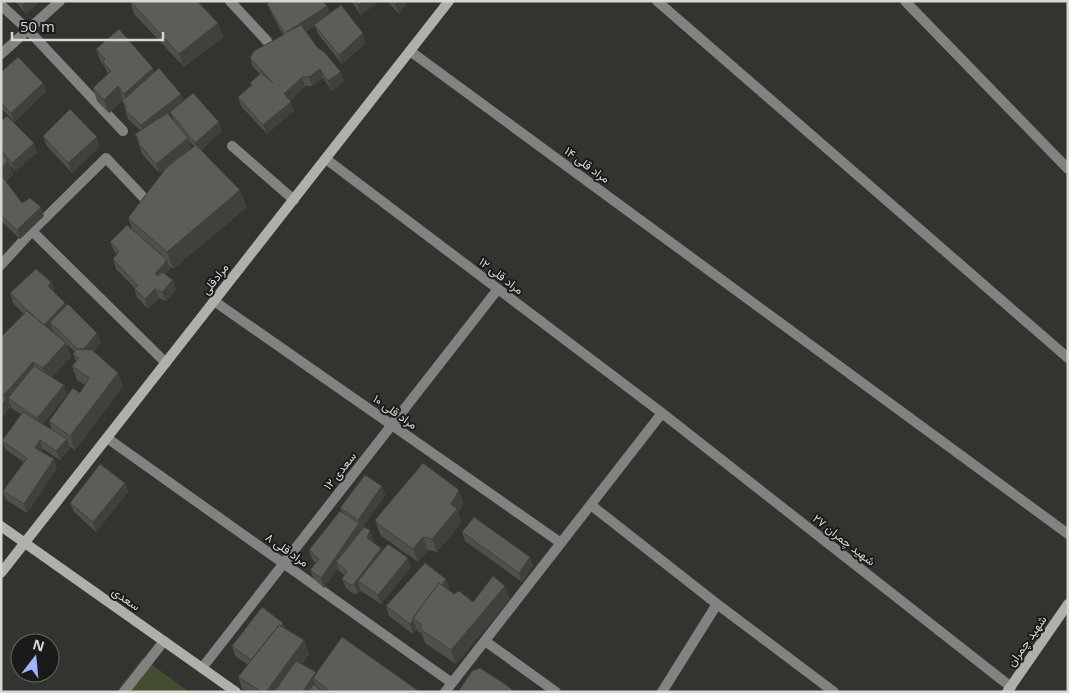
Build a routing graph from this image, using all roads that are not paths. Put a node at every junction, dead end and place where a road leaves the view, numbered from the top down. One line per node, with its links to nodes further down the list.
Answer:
1 (60, 1): 7 (street)
2 (230, 1): 8 (street)
3 (449, 1): 9 (street, مرادقلی)
4 (657, 1): 21 (street)
5 (905, 1): 14 (street)
6 (1, 5): 7 (street)
7 (28, 30): 10 (street); 11 (street)
8 (267, 41)
9 (410, 51): 13 (street, مرادقلی); 28 (street, مراد قلی ۱۴)
10 (1, 54)
11 (123, 131)
12 (232, 146): 16 (street)
13 (326, 158): 16 (street, مرادقلی); 19 (street, مراد قلی ۱۲)
14 (1068, 169)
15 (144, 198): 17 (street)
16 (294, 200): 20 (street, مرادقلی)
17 (32, 231): 18 (street); 22 (street)
18 (1, 265)
19 (498, 289): 23 (street, مراد قلی ۱۲); 24 (street, سعدی ۱۲)
20 (214, 301): 22 (street, مرادقلی); 24 (street, مراد قلی ۱۰)
21 (1068, 358)
22 (166, 363): 25 (street, مرادقلی)
23 (662, 413): 26 (street); 39 (street, شهید چمران ۲۷)
24 (392, 425): 30 (street, مراد قلی ۱۰); 31 (street, سعدی ۱۲)
25 (107, 438): 29 (street, مرادقلی); 31 (street, مراد قلی ۸)
26 (591, 505): 30 (street); 33 (street)
27 (1, 526): 29 (street, سعدی)
28 (1068, 534)
29 (25, 543): 32 (street, مرادقلی); 35 (street, سعدی)
30 (561, 543): 36 (street)
31 (283, 563): 37 (street, سعدی ۱۲); 38 (street, مراد قلی ۸)
32 (1, 573)
33 (717, 604): 44 (street); 45 (street)
34 (1068, 604): 39 (street, شهید چمران)
35 (164, 641): 37 (street, سعدی); 40 (street)
36 (485, 641): 38 (street); 43 (street)
37 (202, 668): 41 (street, سعدی)
38 (452, 683): 42 (street)
39 (1009, 689)
40 (124, 692)
41 (236, 692)
42 (445, 692)
43 (556, 692)
44 (662, 692)
45 (834, 692)

